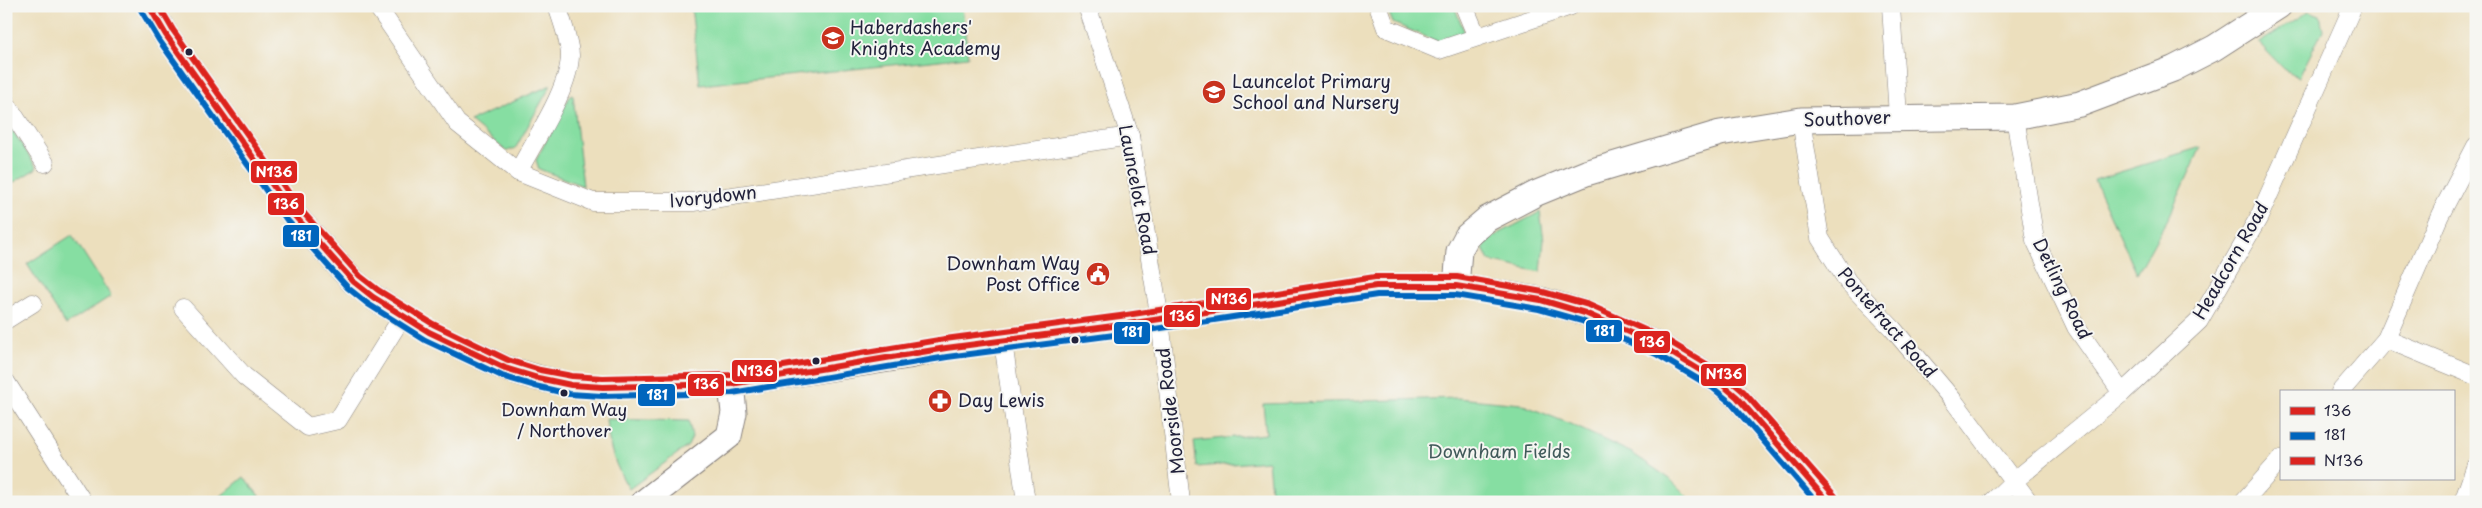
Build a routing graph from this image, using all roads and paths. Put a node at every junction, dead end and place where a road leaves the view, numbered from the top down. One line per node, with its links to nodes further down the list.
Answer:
1 (149, 6): 23 (street)
2 (377, 6): 19 (street, Ivorydown)
3 (557, 6): 19 (street)
4 (1087, 6): 16 (street, Launcelot Road)
5 (1378, 6): 11 (street)
6 (1464, 6): 11 (street)
7 (1571, 6): 11 (street)
8 (1891, 6): 14 (street)
9 (2279, 6): 13 (street, Southover)
10 (2345, 11): 32 (street, Headcorn Road)
11 (1477, 37)
12 (6, 103): 18 (street)
13 (2014, 116): 14 (street, Southover); 32 (street, Detling Road)
14 (1898, 117): 15 (street, Southover)
15 (1801, 120): 20 (street, Southover); 35 (street, Pontefract Road)
16 (1130, 136): 19 (street, Ivorydown); 25 (street, Launcelot Road)
17 (2476, 146): 26 (street)
18 (45, 163)
19 (518, 172)
20 (1456, 286): 25 (street); 40 (street)
21 (34, 303): 24 (street)
22 (183, 308): 23 (street)
23 (402, 316): 30 (street)
24 (6, 320)
25 (1160, 320): 27 (street); 39 (street, Moorside Road)
26 (2386, 339): 28 (street); 31 (street)
27 (1004, 342): 30 (street); 38 (street)
28 (2476, 376)
29 (6, 382): 36 (street)
30 (731, 384): 37 (street)
31 (2342, 390)
32 (2122, 393): 35 (street, Headcorn Road)
33 (2280, 460): 43 (street)
34 (2476, 464): 44 (street)
35 (2014, 481): 41 (street, Headcorn Road); 42 (street, Pontefract Road)
36 (82, 502)
37 (644, 502)
38 (1026, 502)
39 (1182, 502)
40 (1828, 502)
41 (1992, 502)
42 (2029, 502)
43 (2243, 502)
44 (2463, 502)

